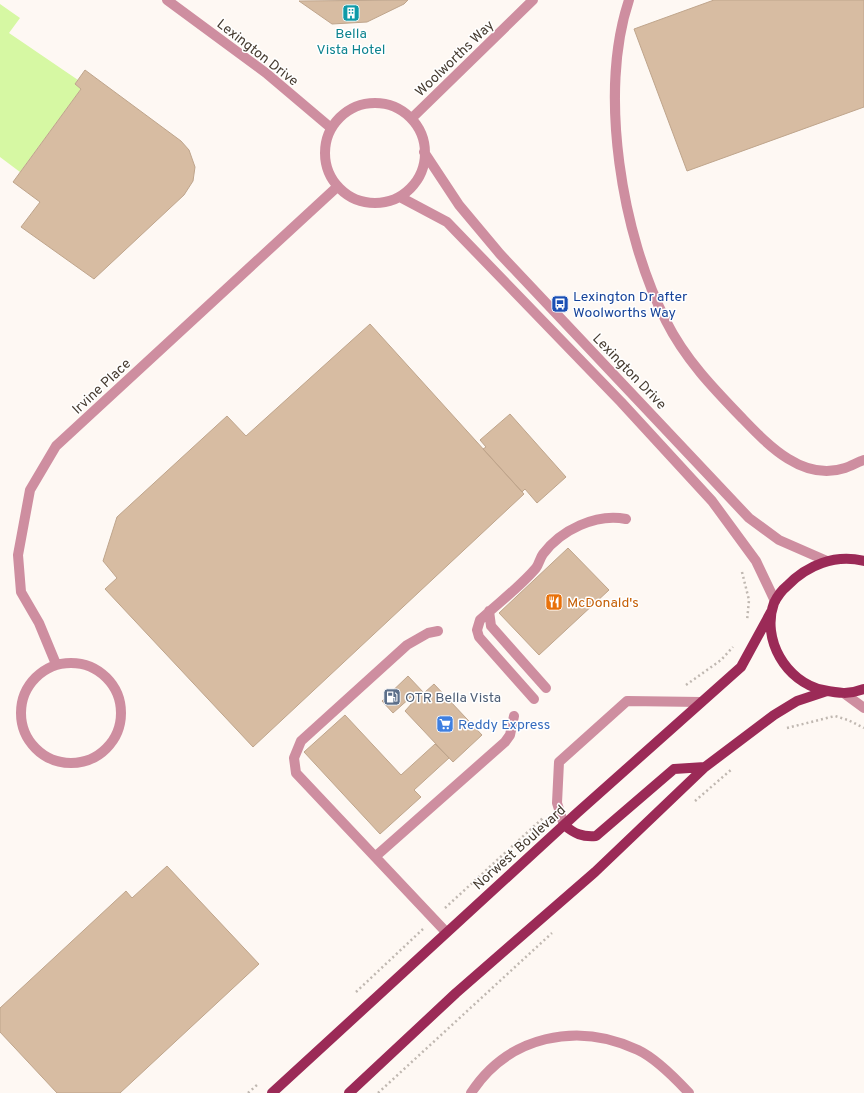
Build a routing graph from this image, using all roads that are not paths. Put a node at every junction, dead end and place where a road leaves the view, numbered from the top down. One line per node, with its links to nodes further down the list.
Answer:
1 (167, 0): 5 (street, Lexington Drive)
2 (533, 0): 4 (street, Woolworths Way)
3 (629, 0): 9 (street)
4 (412, 118): 5 (street); 6 (street)
5 (331, 128): 7 (street)
6 (424, 152): 8 (street); 13 (street, Lexington Drive)
7 (337, 187): 8 (street); 19 (street, Irvine Place)
8 (400, 197): 15 (street, Lexington Drive)
9 (864, 460)
10 (626, 519): 16 (street)
11 (864, 557): 12 (main road)
12 (854, 559): 13 (main road); 14 (main road)
13 (827, 561): 15 (main road)
14 (864, 561)
15 (775, 601): 17 (main road, Norwest Boulevard)
16 (489, 611): 20 (street); 24 (street)
17 (771, 612): 22 (main road); 25 (main road, Norwest Boulevard)
18 (438, 631): 30 (street)
19 (56, 664): 19 (street)
20 (546, 688)
21 (864, 688): 23 (main road)
22 (827, 691): 23 (main road); 28 (main road)
23 (845, 694): 26 (street)
24 (534, 699)
25 (701, 702): 29 (main road, Norwest Boulevard); 29 (street)
26 (864, 708)
27 (514, 716): 30 (street)
28 (705, 767): 29 (main road); 33 (main road)
29 (564, 825): 31 (main road, Norwest Boulevard)
30 (376, 856): 31 (street)
31 (446, 932): 32 (main road, Norwest Boulevard)
32 (272, 1093)
33 (350, 1093)
34 (470, 1093): 35 (street)
35 (689, 1093)

